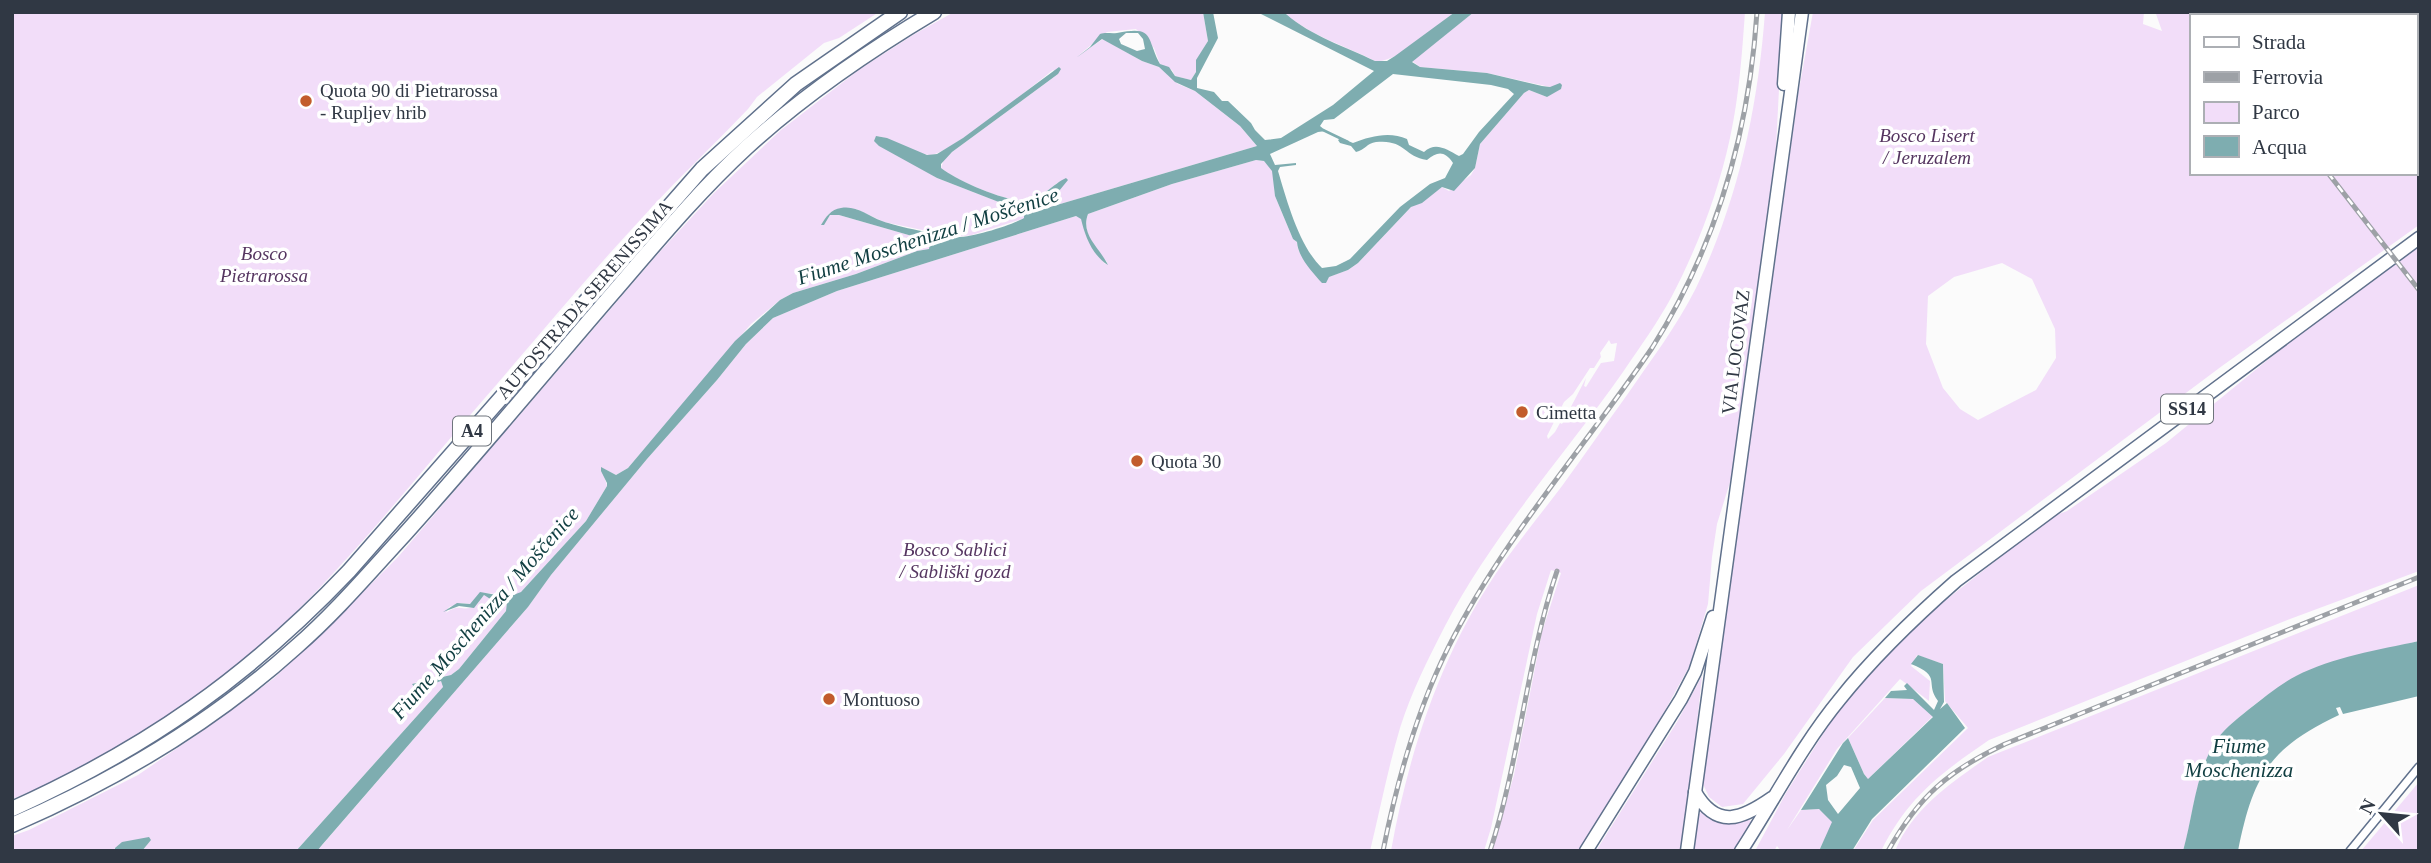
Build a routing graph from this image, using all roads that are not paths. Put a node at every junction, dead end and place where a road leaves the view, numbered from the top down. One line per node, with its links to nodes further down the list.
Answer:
1 (900, 12): 11 (highway, AUTOSTRADA SERENISSIMA / A4)
2 (934, 12): 12 (highway, AUTOSTRADA SERENISSIMA / A4)
3 (1789, 12): 5 (main road, VIA LOCOVAZ)
4 (1801, 12): 5 (main road, VIA LOCOVAZ)
5 (1782, 144): 7 (main road, VIA LOCOVAZ)
6 (2419, 238): 10 (main road, SS14)
7 (1725, 565): 9 (main road, VIA LOCOVAZ); 13 (main road, VIA LOCOVAZ)
8 (2419, 767): 16 (street)
9 (1695, 792): 10 (main road); 14 (main road, VIA LOCOVAZ)
10 (1777, 794): 15 (main road, SS14)
11 (12, 809)
12 (12, 825)
13 (1586, 851)
14 (1686, 851)
15 (1744, 851)
16 (2350, 851)

